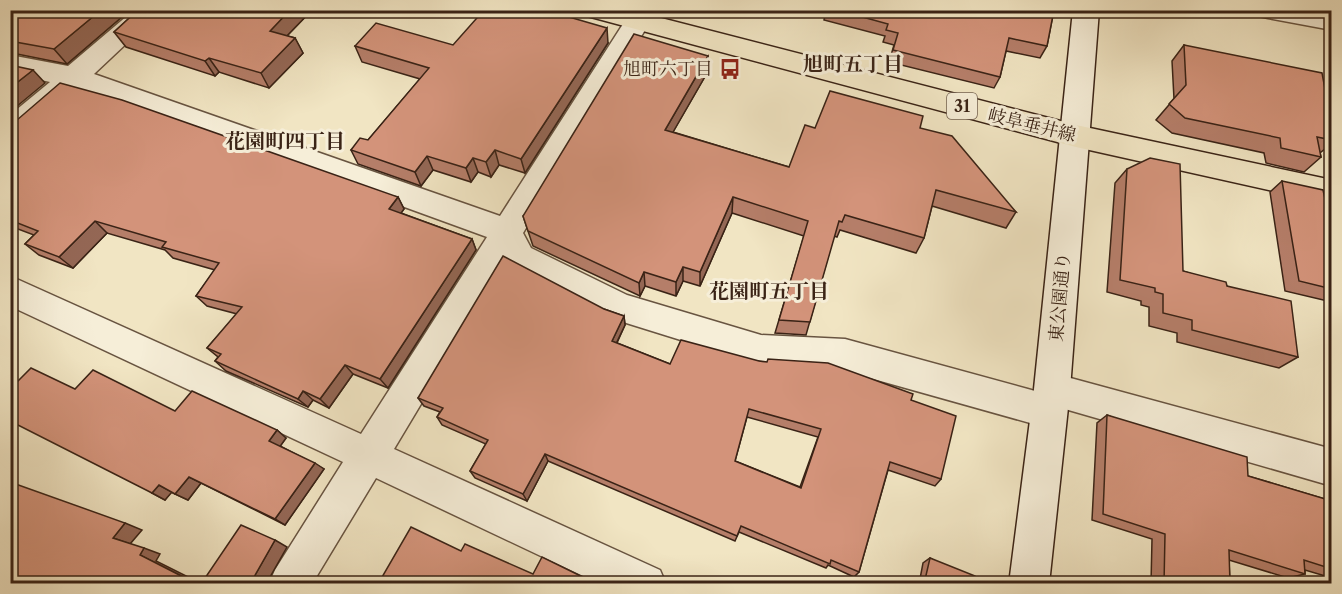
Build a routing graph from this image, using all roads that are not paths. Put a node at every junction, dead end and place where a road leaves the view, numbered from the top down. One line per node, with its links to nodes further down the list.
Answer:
1 (150, 10): 8 (street)
2 (596, 10): 5 (main road, 岐阜垂井線 / 31)
3 (1086, 10): 10 (street, 東公園通り)
4 (1268, 10): 6 (street)
5 (642, 16): 10 (main road, 岐阜垂井線 / 31); 12 (street)
6 (1332, 22)
7 (10, 64): 8 (street)
8 (74, 76): 9 (street); 12 (street)
9 (10, 132)
10 (1076, 136): 11 (main road, 岐阜垂井線 / 31); 14 (street, 東公園通り)
11 (1332, 192)
12 (506, 231): 14 (street); 15 (street)
13 (10, 290): 15 (street)
14 (1050, 400): 16 (street); 19 (street, 東公園通り)
15 (367, 455): 17 (street); 18 (street)
16 (1332, 468)
17 (289, 584)
18 (646, 584)
19 (1029, 584)

